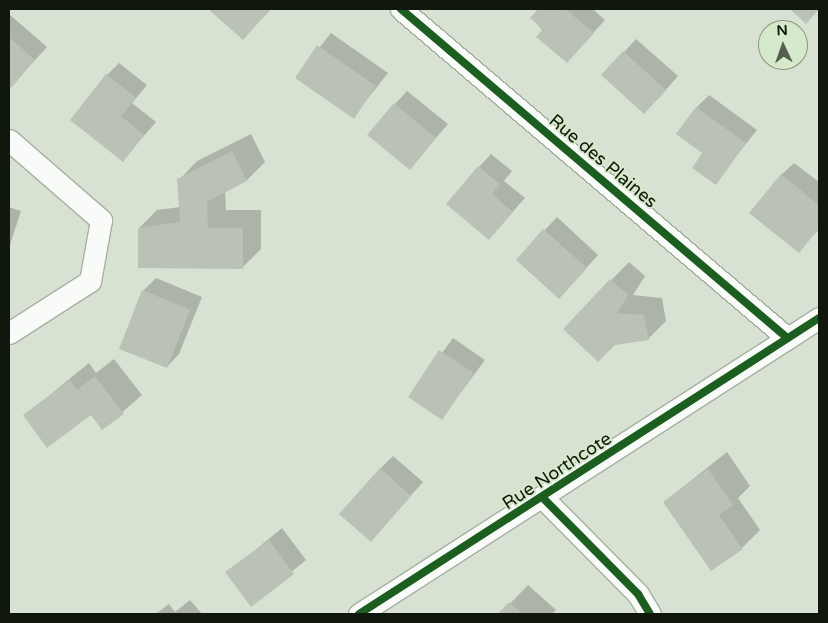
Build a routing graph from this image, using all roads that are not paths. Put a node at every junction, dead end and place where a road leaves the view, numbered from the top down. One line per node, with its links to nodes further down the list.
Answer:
1 (401, 9): 5 (street, Rue des Plaines)
2 (9, 140): 4 (street)
3 (819, 318): 5 (street, Rue Northcote)
4 (9, 333)
5 (785, 336): 6 (street, Rue Northcote)
6 (544, 499): 7 (street, Rue Northcote); 8 (street)
7 (359, 614)
8 (650, 614)

